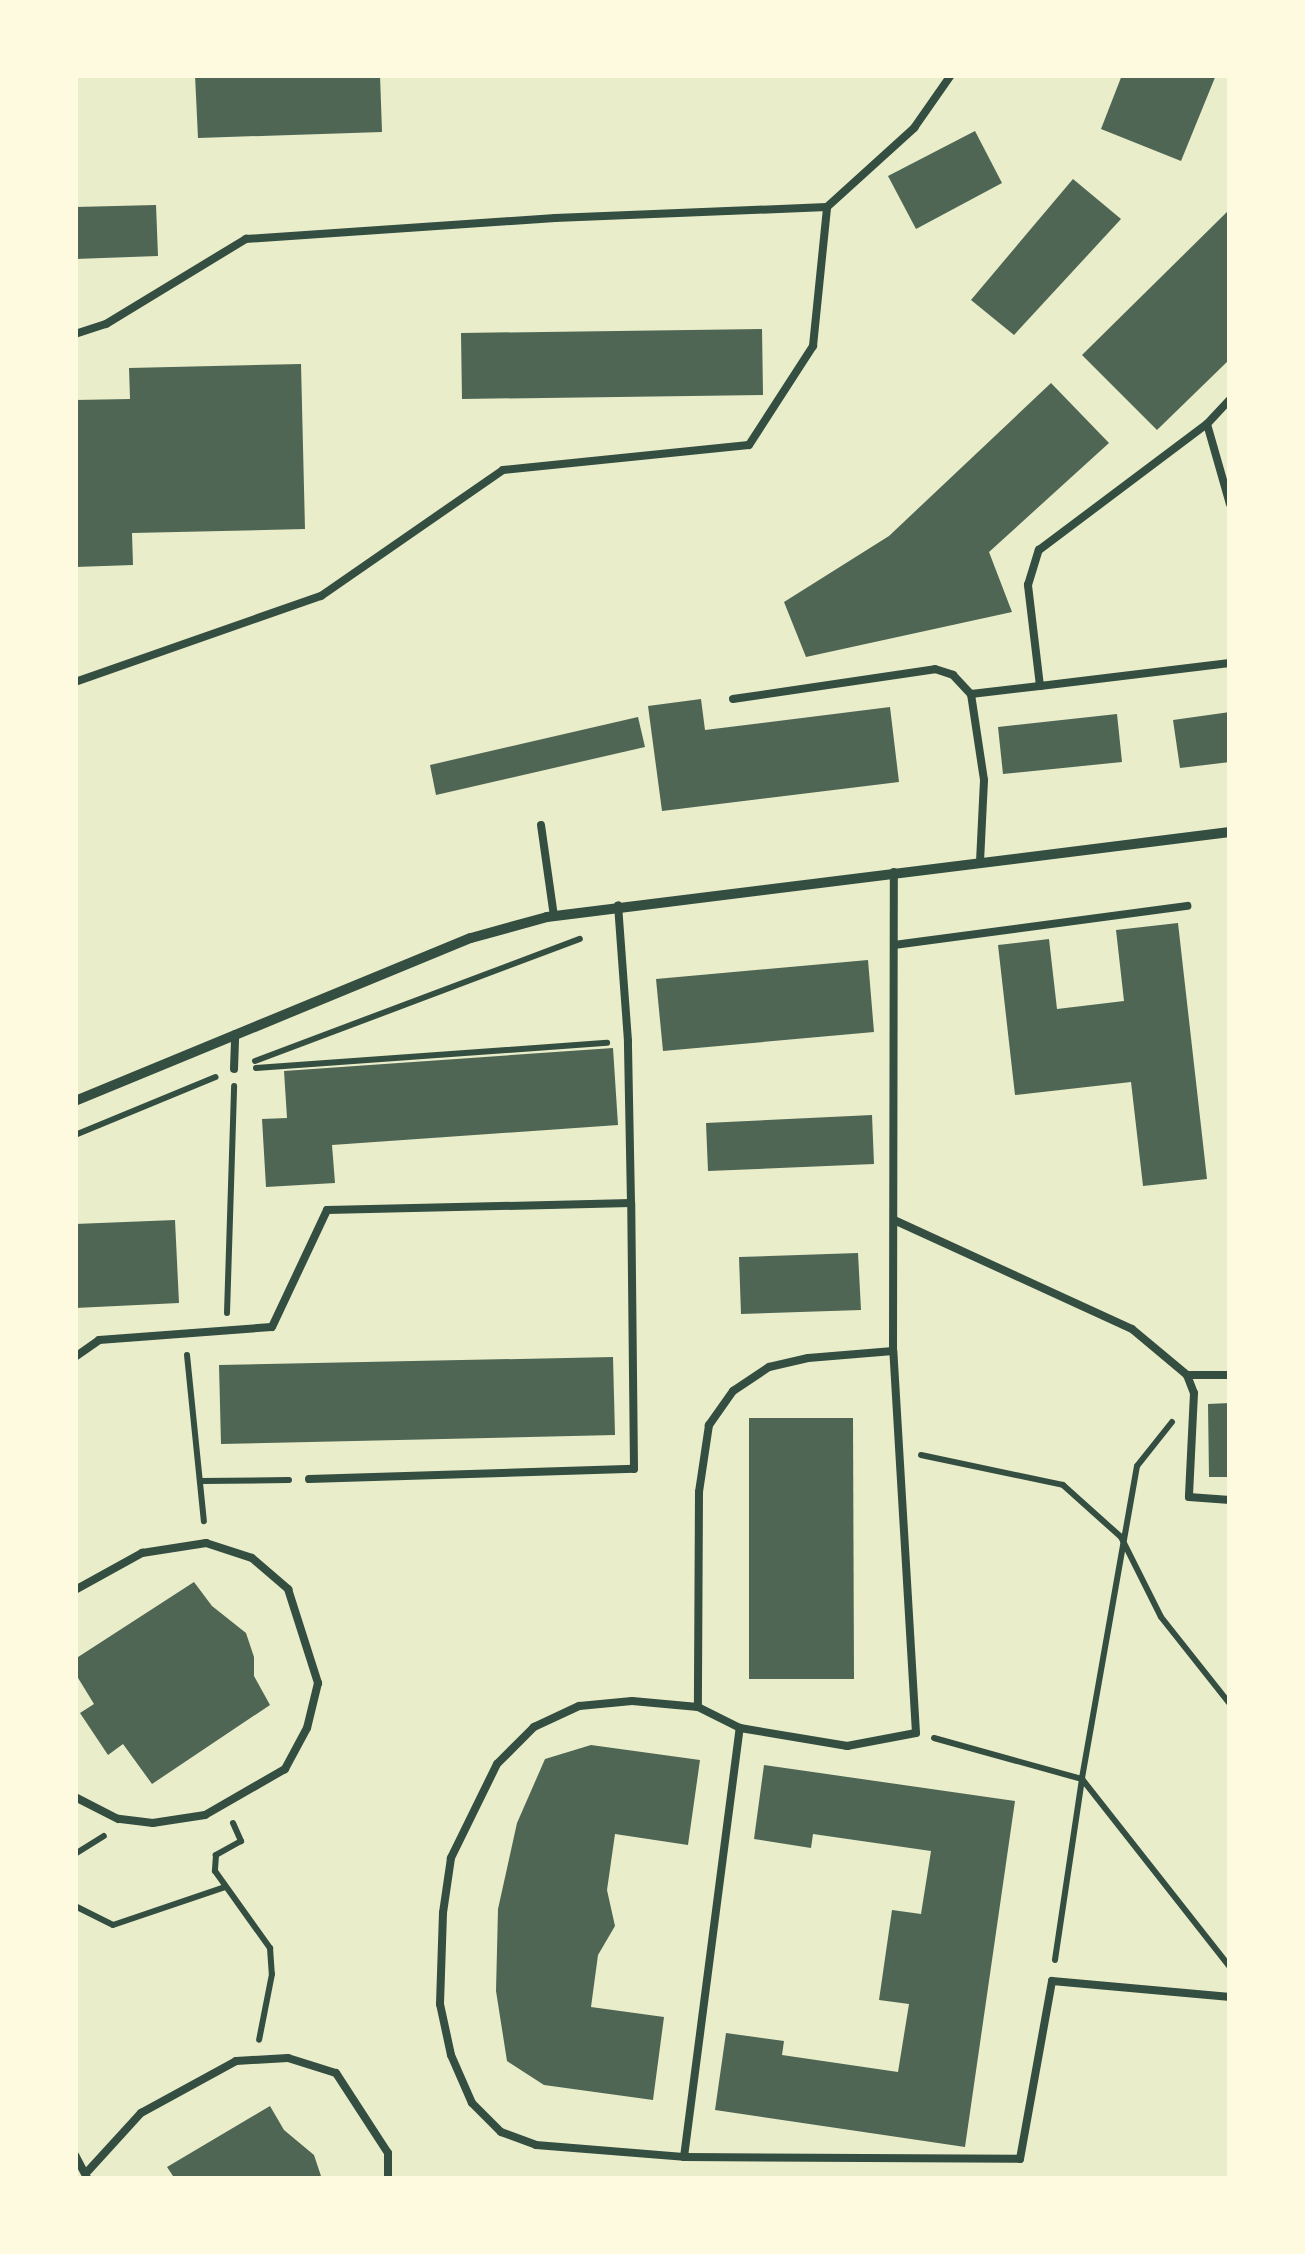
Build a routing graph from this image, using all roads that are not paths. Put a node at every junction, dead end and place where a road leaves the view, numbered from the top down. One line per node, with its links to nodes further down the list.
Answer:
1 (952, 75): 2 (lane)
2 (827, 207): 3 (lane); 8 (lane)
3 (75, 334)
4 (1230, 399): 5 (lane)
5 (1207, 424): 6 (lane); 9 (lane)
6 (1230, 504)
7 (1230, 663): 9 (lane)
8 (75, 682)
9 (1040, 686): 10 (lane)
10 (971, 694): 11 (lane); 14 (lane)
11 (733, 699)
12 (542, 825): 18 (lane)
13 (1230, 832): 14 (street)
14 (980, 862): 15 (street)
15 (894, 872): 16 (street); 19 (lane)
16 (618, 905): 18 (street); 23 (lane)
17 (1187, 906): 19 (lane)
18 (554, 916): 20 (street)
19 (894, 946): 24 (lane)
20 (235, 1034): 21 (lane); 22 (street)
21 (234, 1069)
22 (75, 1101)
23 (632, 1203): 26 (lane); 29 (lane)
24 (894, 1220): 25 (lane); 28 (lane)
25 (893, 1351): 32 (lane); 33 (lane)
26 (75, 1357)
27 (1230, 1375): 28 (lane)
28 (1187, 1376): 30 (lane)
29 (309, 1479)
30 (1230, 1500)
31 (75, 1590): 34 (lane)
32 (698, 1707): 33 (lane); 37 (lane)
33 (740, 1728): 37 (lane)
34 (75, 1797)
35 (1230, 1996): 37 (lane)
36 (75, 2155): 38 (lane)
37 (684, 2156)
38 (88, 2175): 39 (lane)
39 (388, 2179)

